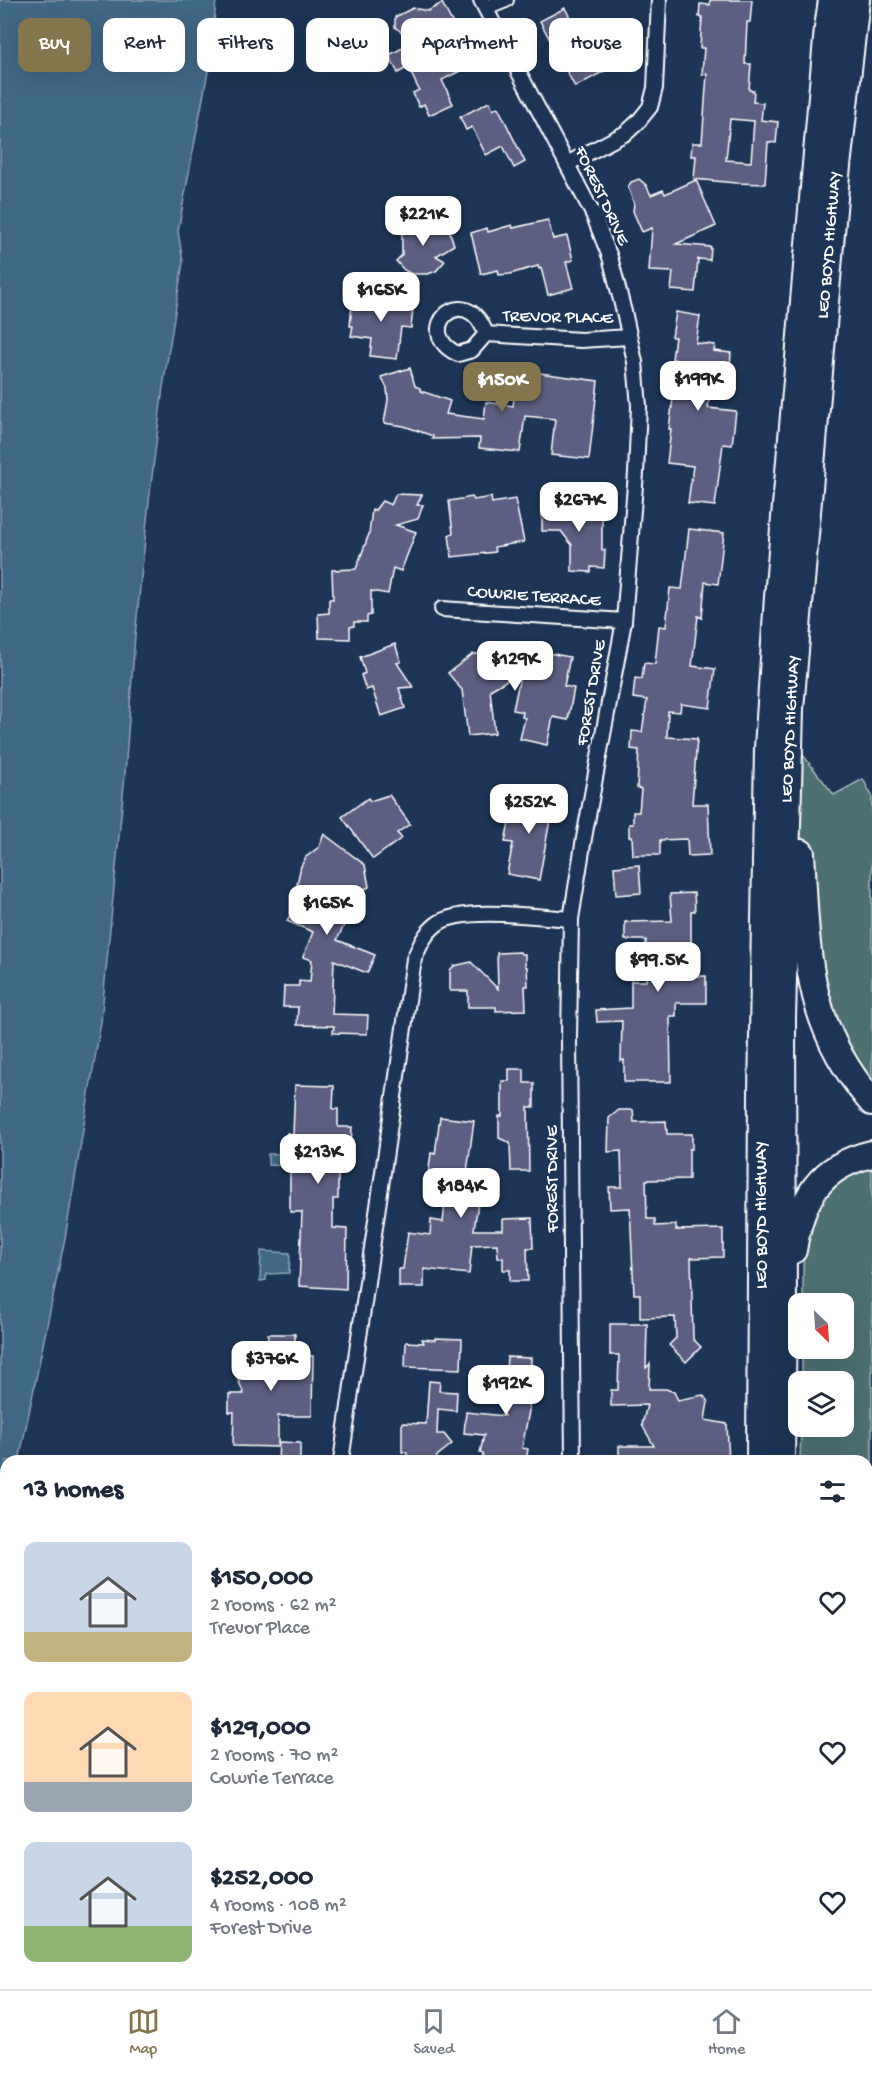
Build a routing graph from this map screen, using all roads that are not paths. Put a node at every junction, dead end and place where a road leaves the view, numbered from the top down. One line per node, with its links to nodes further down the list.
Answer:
1 (506, 0): 5 (street)
2 (659, 0): 6 (street)
3 (830, 0): 18 (highway, LEO BOYD HIGHWAY)
4 (856, 0): 11 (highway, LEO BOYD HIGHWAY)
5 (484, 4): 6 (street, FOREST DRIVE)
6 (567, 164): 8 (street, FOREST DRIVE)
7 (486, 334): 8 (street, TREVOR PLACE)
8 (629, 337): 10 (street, FOREST DRIVE)
9 (442, 609): 10 (street, COWRIE TERRACE)
10 (624, 621): 12 (street, FOREST DRIVE)
11 (788, 779): 13 (highway); 15 (highway, LEO BOYD HIGHWAY)
12 (571, 919): 16 (street); 17 (street, FOREST DRIVE)
13 (872, 1101)
14 (872, 1154): 15 (highway)
15 (783, 1308): 19 (highway, LEO BOYD HIGHWAY)
16 (342, 1455)
17 (573, 1455)
18 (760, 1455)
19 (781, 1455)

